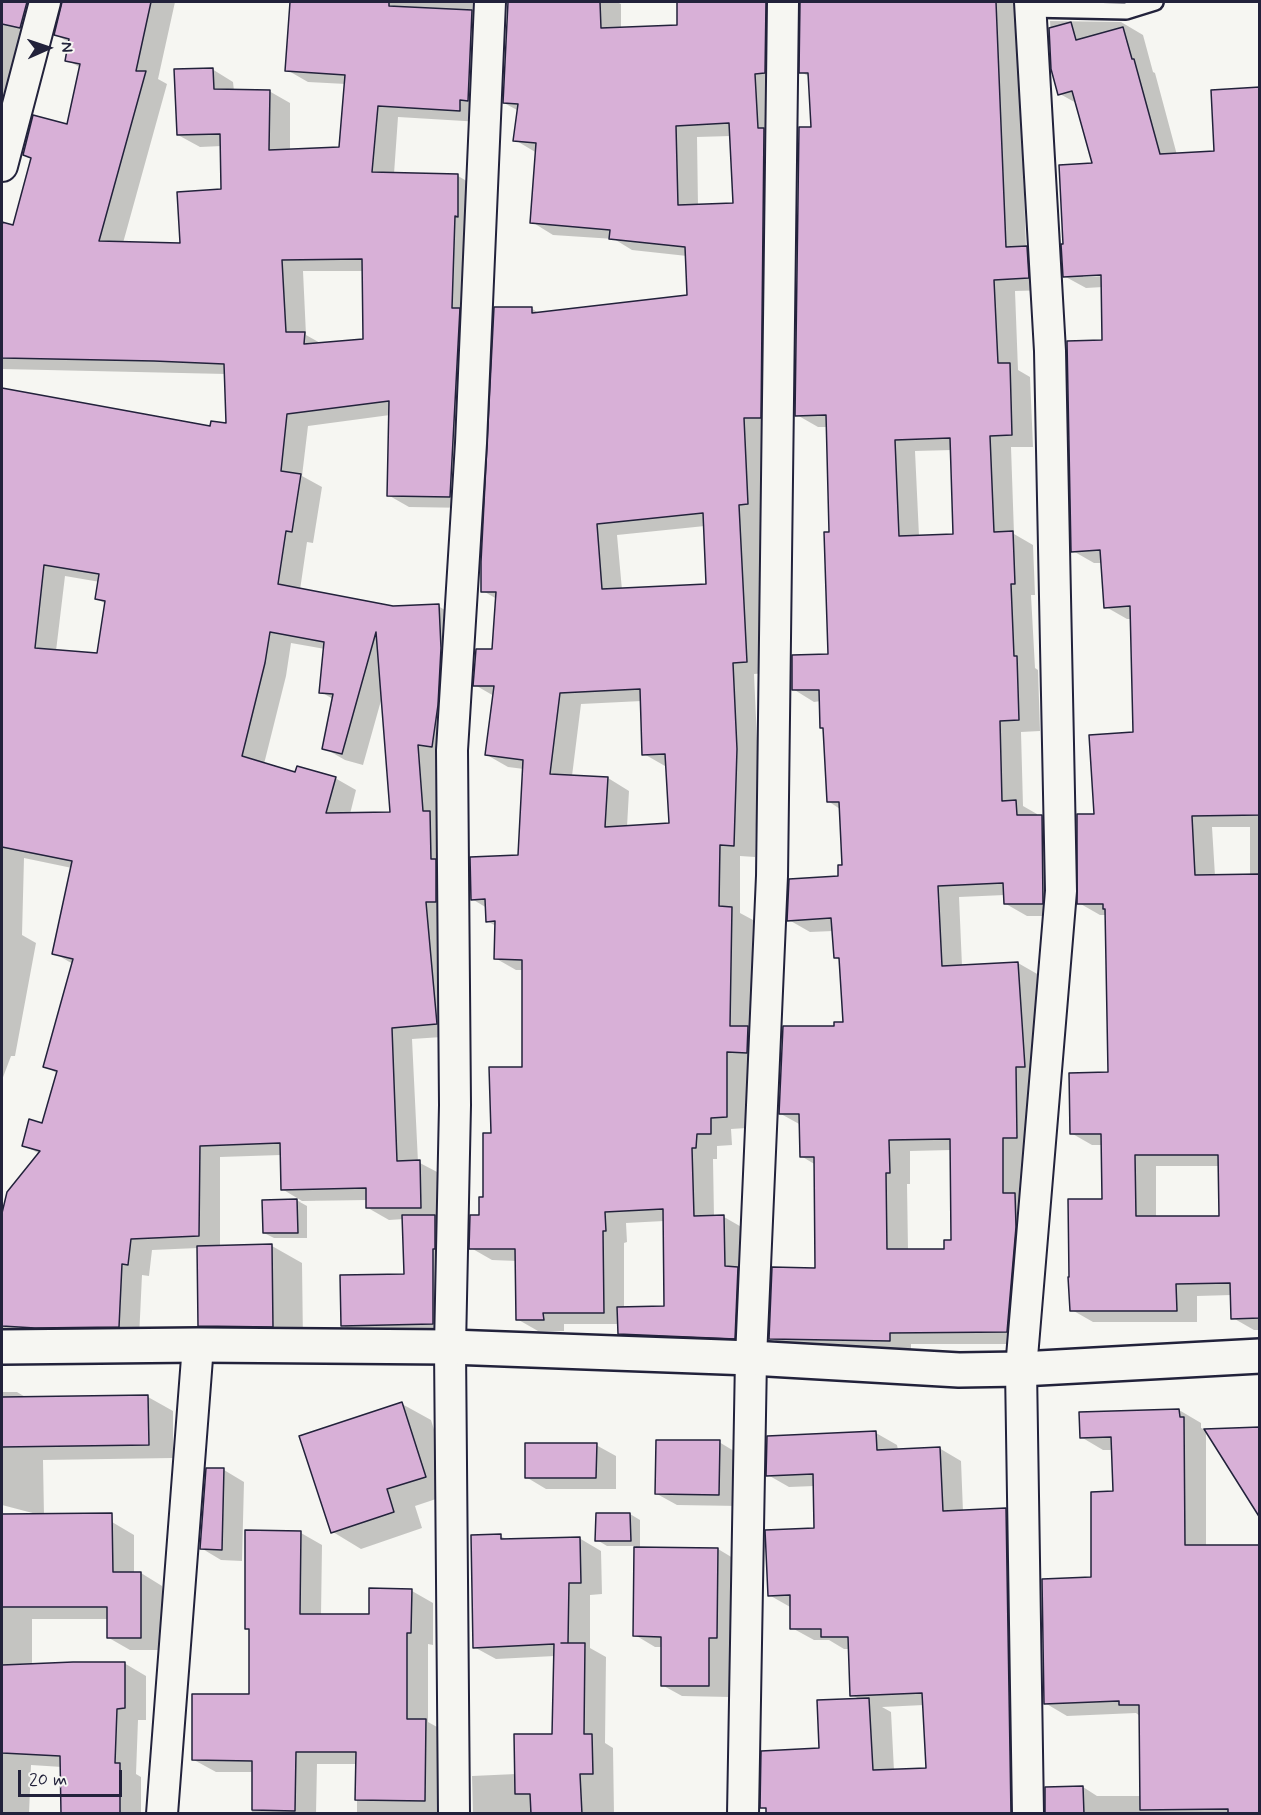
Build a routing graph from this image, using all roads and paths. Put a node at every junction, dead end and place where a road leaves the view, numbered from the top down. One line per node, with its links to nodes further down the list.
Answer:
1 (45, 2): 6 (street)
2 (490, 2): 9 (street)
3 (783, 2): 11 (street)
4 (1155, 2): 5 (lane)
5 (1030, 5): 12 (street)
6 (2, 166)
7 (198, 1345): 8 (street); 9 (street); 13 (street)
8 (2, 1347)
9 (450, 1347): 11 (street); 14 (street)
10 (1260, 1356): 12 (street)
11 (751, 1358): 12 (street); 15 (street)
12 (1021, 1369): 16 (street)
13 (162, 1814)
14 (454, 1814)
15 (743, 1814)
16 (1028, 1814)

